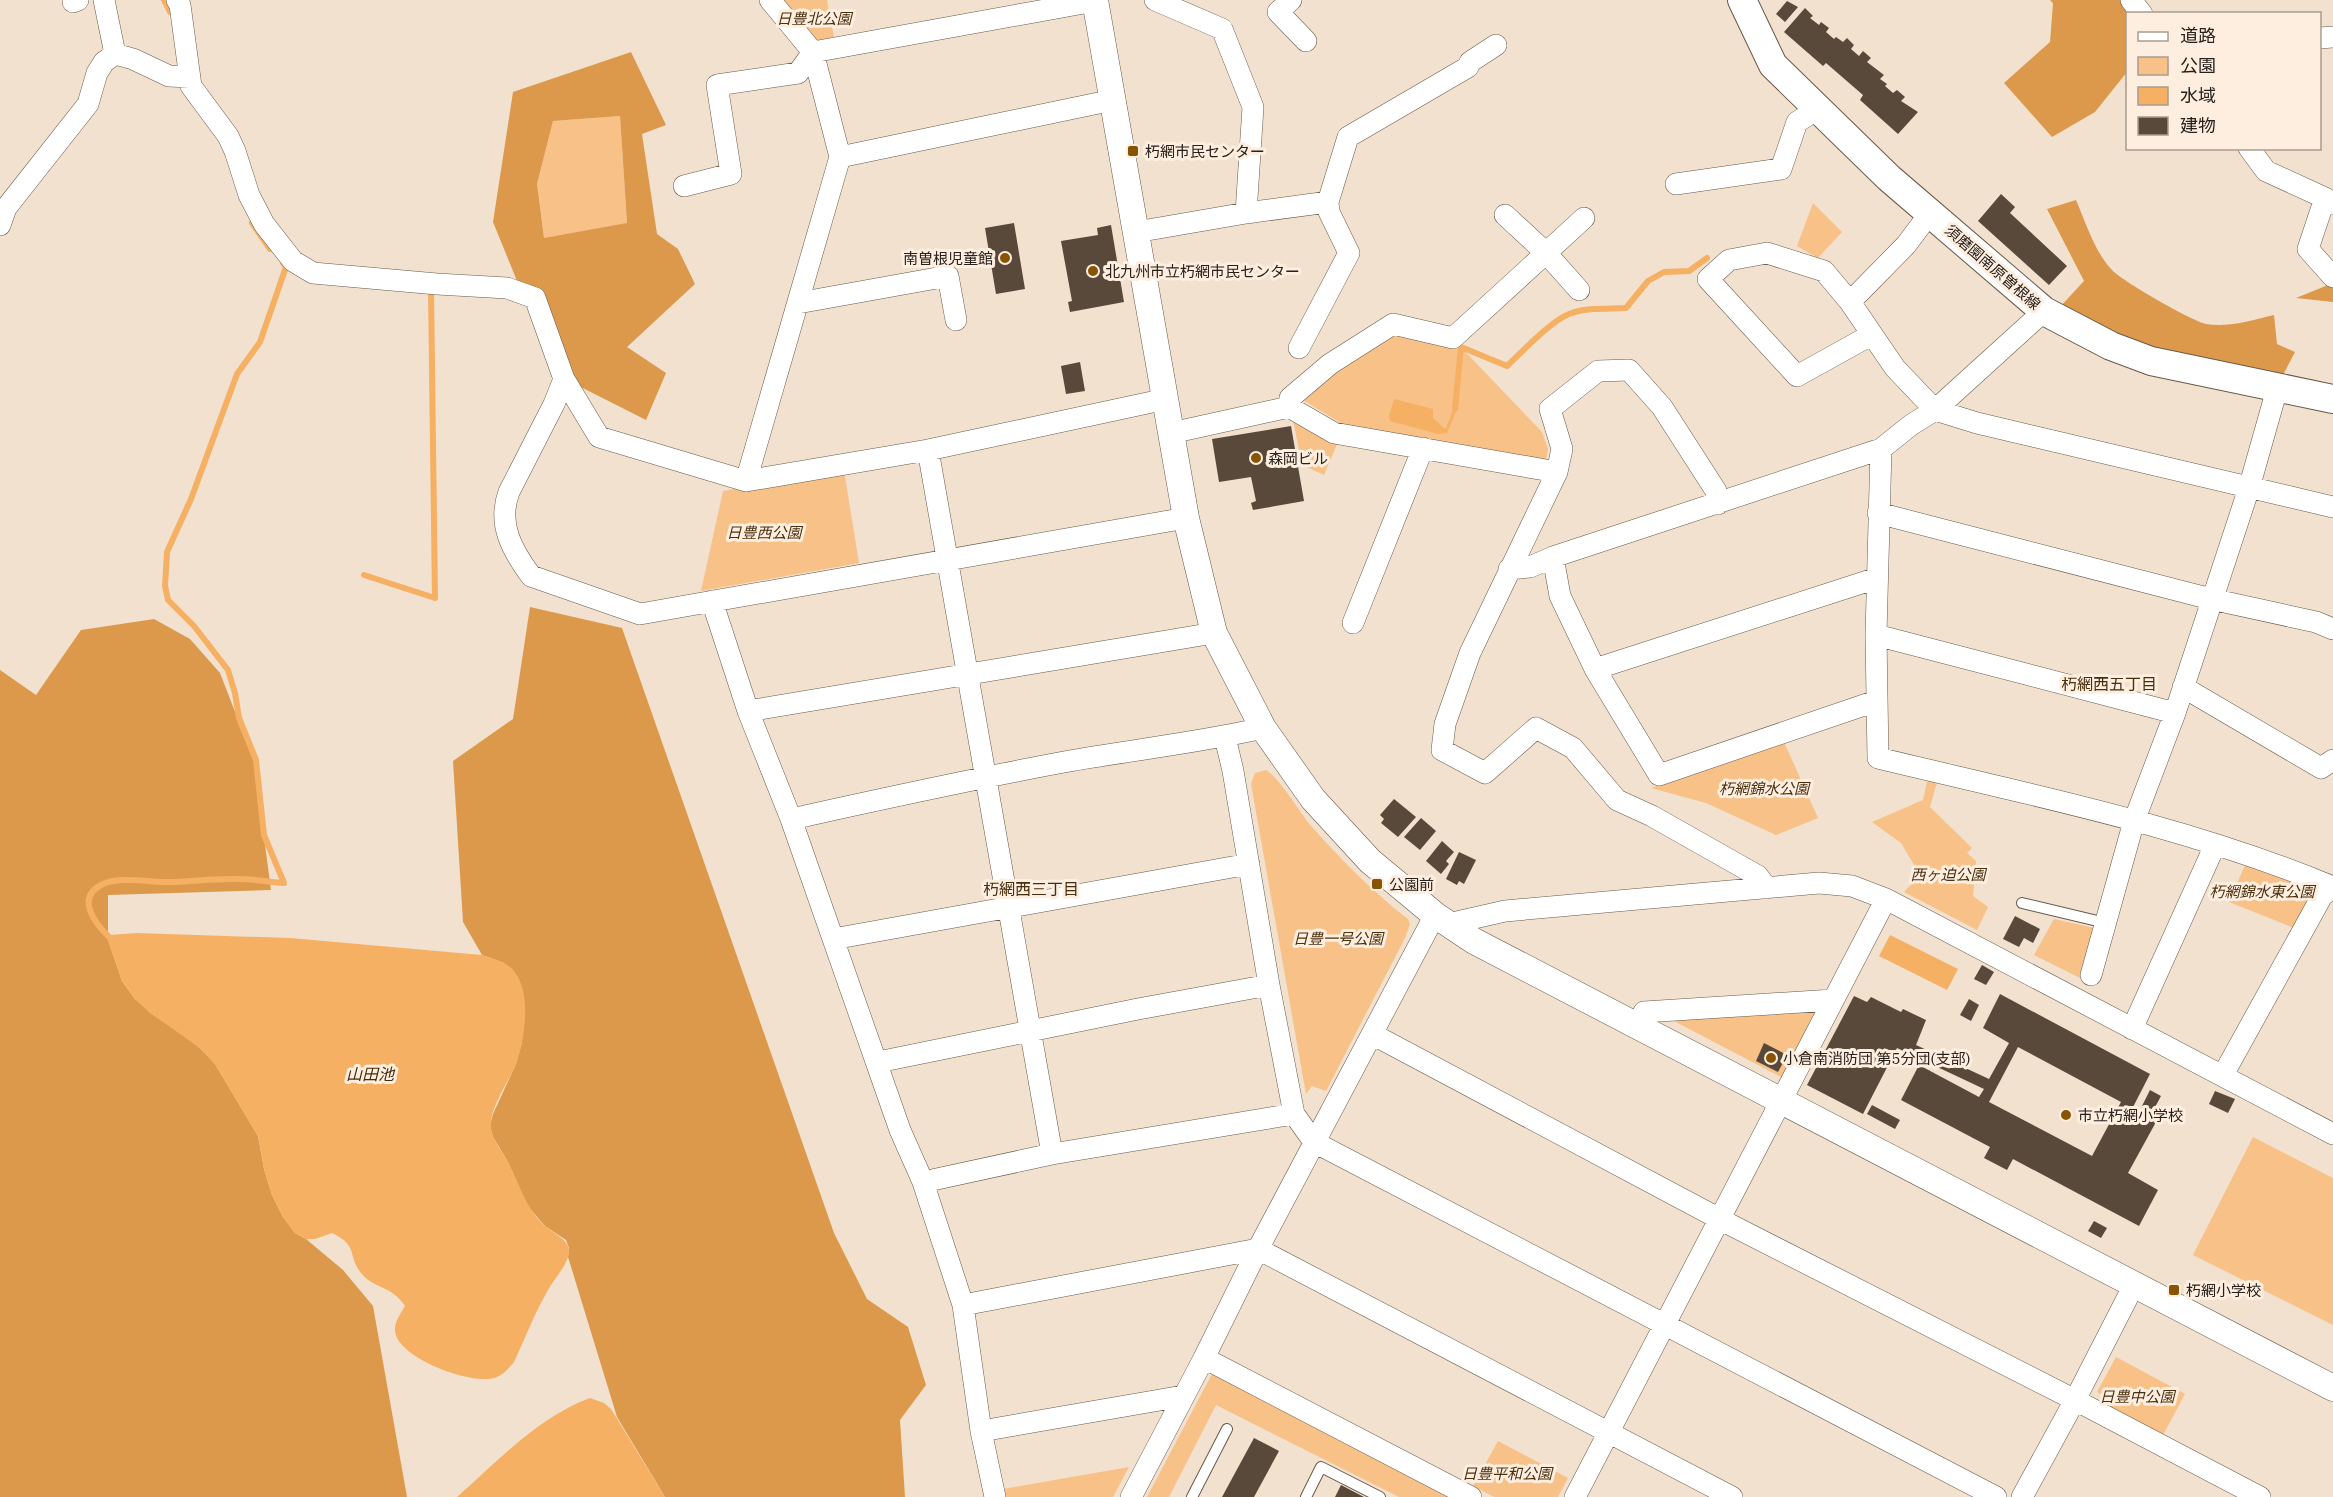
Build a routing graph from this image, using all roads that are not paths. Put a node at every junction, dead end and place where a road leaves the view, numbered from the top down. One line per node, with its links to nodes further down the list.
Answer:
1 (104, 0): 13 (street)
2 (177, 0): 14 (street)
3 (770, 0): 12 (street)
4 (1155, 0): 23 (street)
5 (1291, 0): 10 (street)
6 (1742, 0): 16 (main road, 須磨園南原曽根線)
7 (2131, 0): 9 (street)
8 (1095, 1): 12 (street); 15 (street)
9 (2140, 12)
10 (1306, 41)
11 (1496, 45): 22 (street)
12 (813, 52): 18 (street); 20 (street)
13 (115, 54): 14 (street); 27 (street)
14 (190, 76): 38 (street)
15 (1113, 100): 18 (street); 28 (street)
16 (1818, 109): 19 (street); 24 (main road, 須磨園南原曽根線)
17 (2250, 150): 21 (street)
18 (840, 157): 33 (street)
19 (1676, 184)
20 (684, 186)
21 (2329, 201): 30 (street)
22 (1328, 202): 23 (street); 37 (street)
23 (1246, 213): 28 (street)
24 (1930, 213): 32 (street); 34 (main road, 須磨園南原曽根線)
25 (1505, 215): 29 (street)
26 (1584, 219): 29 (street)
27 (0, 225)
28 (1136, 232): 40 (street)
29 (1546, 253): 31 (street); 42 (street)
30 (2333, 277)
31 (1579, 290)
32 (1850, 302): 36 (street); 36 (street)
33 (798, 303): 35 (street); 49 (street)
34 (2044, 311): 39 (main road, 須磨園南原曽根線); 43 (street)
35 (956, 320)
36 (1871, 335): 43 (street)
37 (1299, 348)
38 (564, 380): 49 (street); 60 (street)
39 (2277, 388): 41 (main road, 須磨園南原曽根線); 50 (street)
40 (1166, 399): 44 (street); 47 (street)
41 (2333, 399)
42 (1289, 407): 44 (street); 45 (street)
43 (1935, 410): 46 (street); 50 (street)
44 (1171, 433): 54 (street)
45 (1423, 448): 48 (street); 61 (street)
46 (1881, 449): 51 (street); 53 (street)
47 (928, 450): 49 (street); 56 (street)
48 (1557, 472): 51 (street); 57 (street)
49 (747, 481)
50 (2249, 488): 52 (street); 59 (street)
51 (1718, 504): 55 (street)
52 (2333, 507)
53 (1878, 513): 58 (street); 59 (street)
54 (1186, 518): 56 (street); 63 (street)
55 (1553, 557): 57 (street); 65 (street)
56 (947, 561): 60 (street); 66 (street)
57 (1509, 568): 79 (street)
58 (1877, 578): 64 (street); 65 (street)
59 (2211, 599): 62 (street); 67 (street)
60 (712, 601): 69 (street)
61 (1353, 623)
62 (2333, 629)
63 (1214, 633): 66 (street); 71 (street)
64 (1876, 635): 68 (street); 70 (street)
65 (1595, 669): 68 (street)
66 (967, 675): 69 (street); 74 (street)
67 (2183, 687): 70 (street); 73 (street)
68 (1876, 702): 76 (street)
69 (748, 711): 75 (street)
70 (2175, 713): 76 (street)
71 (1263, 728): 72 (street); 83 (street)
72 (1225, 736): 74 (street); 78 (street)
73 (2333, 760)
74 (985, 776): 75 (street); 82 (street)
75 (790, 819): 85 (street)
76 (2134, 821): 77 (street); 84 (street)
77 (2214, 845): 90 (street); 94 (street)
78 (1250, 864): 82 (street); 87 (street)
79 (1767, 888): 80 (street); 83 (street)
80 (1886, 899): 88 (street); 90 (street)
81 (2022, 903): 84 (lane)
82 (1008, 908): 85 (street); 91 (street)
83 (1441, 919): 89 (street); 92 (street)
84 (2106, 923): 86 (street)
85 (833, 939): 93 (street)
86 (2091, 975)
87 (1269, 985): 91 (street); 96 (street)
88 (1833, 1000): 89 (street); 95 (street)
89 (1636, 1025): 95 (street)
90 (2132, 1029): 94 (street)
91 (1029, 1032): 93 (street); 99 (street)
92 (1372, 1035): 98 (street); 101 (street)
93 (878, 1062): 100 (street)
94 (2223, 1075): 97 (street)
95 (1781, 1101): 101 (street); 103 (street)
96 (1294, 1114): 98 (street); 99 (street)
97 (2333, 1134)
98 (1314, 1142): 102 (street); 105 (street)
99 (1052, 1154): 100 (street)
100 (923, 1182): 104 (street)
101 (1720, 1219): 105 (street); 109 (street)
102 (1258, 1249): 104 (street); 106 (street); 112 (street)
103 (2134, 1285): 107 (street); 109 (street)
104 (963, 1305): 111 (street)
105 (1664, 1326): 112 (street); 121 (street)
106 (1204, 1359): 108 (street); 118 (street)
107 (2333, 1388)
108 (1183, 1396): 111 (street); 114 (street)
109 (2075, 1400): 122 (street); 123 (street)
110 (1227, 1429): 115 (lane)
111 (981, 1431): 113 (street)
112 (1608, 1432): 119 (street); 120 (street)
113 (995, 1497)
114 (1131, 1497)
115 (1192, 1497)
116 (1306, 1497): 117 (lane)
117 (1380, 1497)
118 (1471, 1497)
119 (1575, 1497)
120 (1732, 1497)
121 (1996, 1497)
122 (2022, 1497)
123 (2260, 1497)

